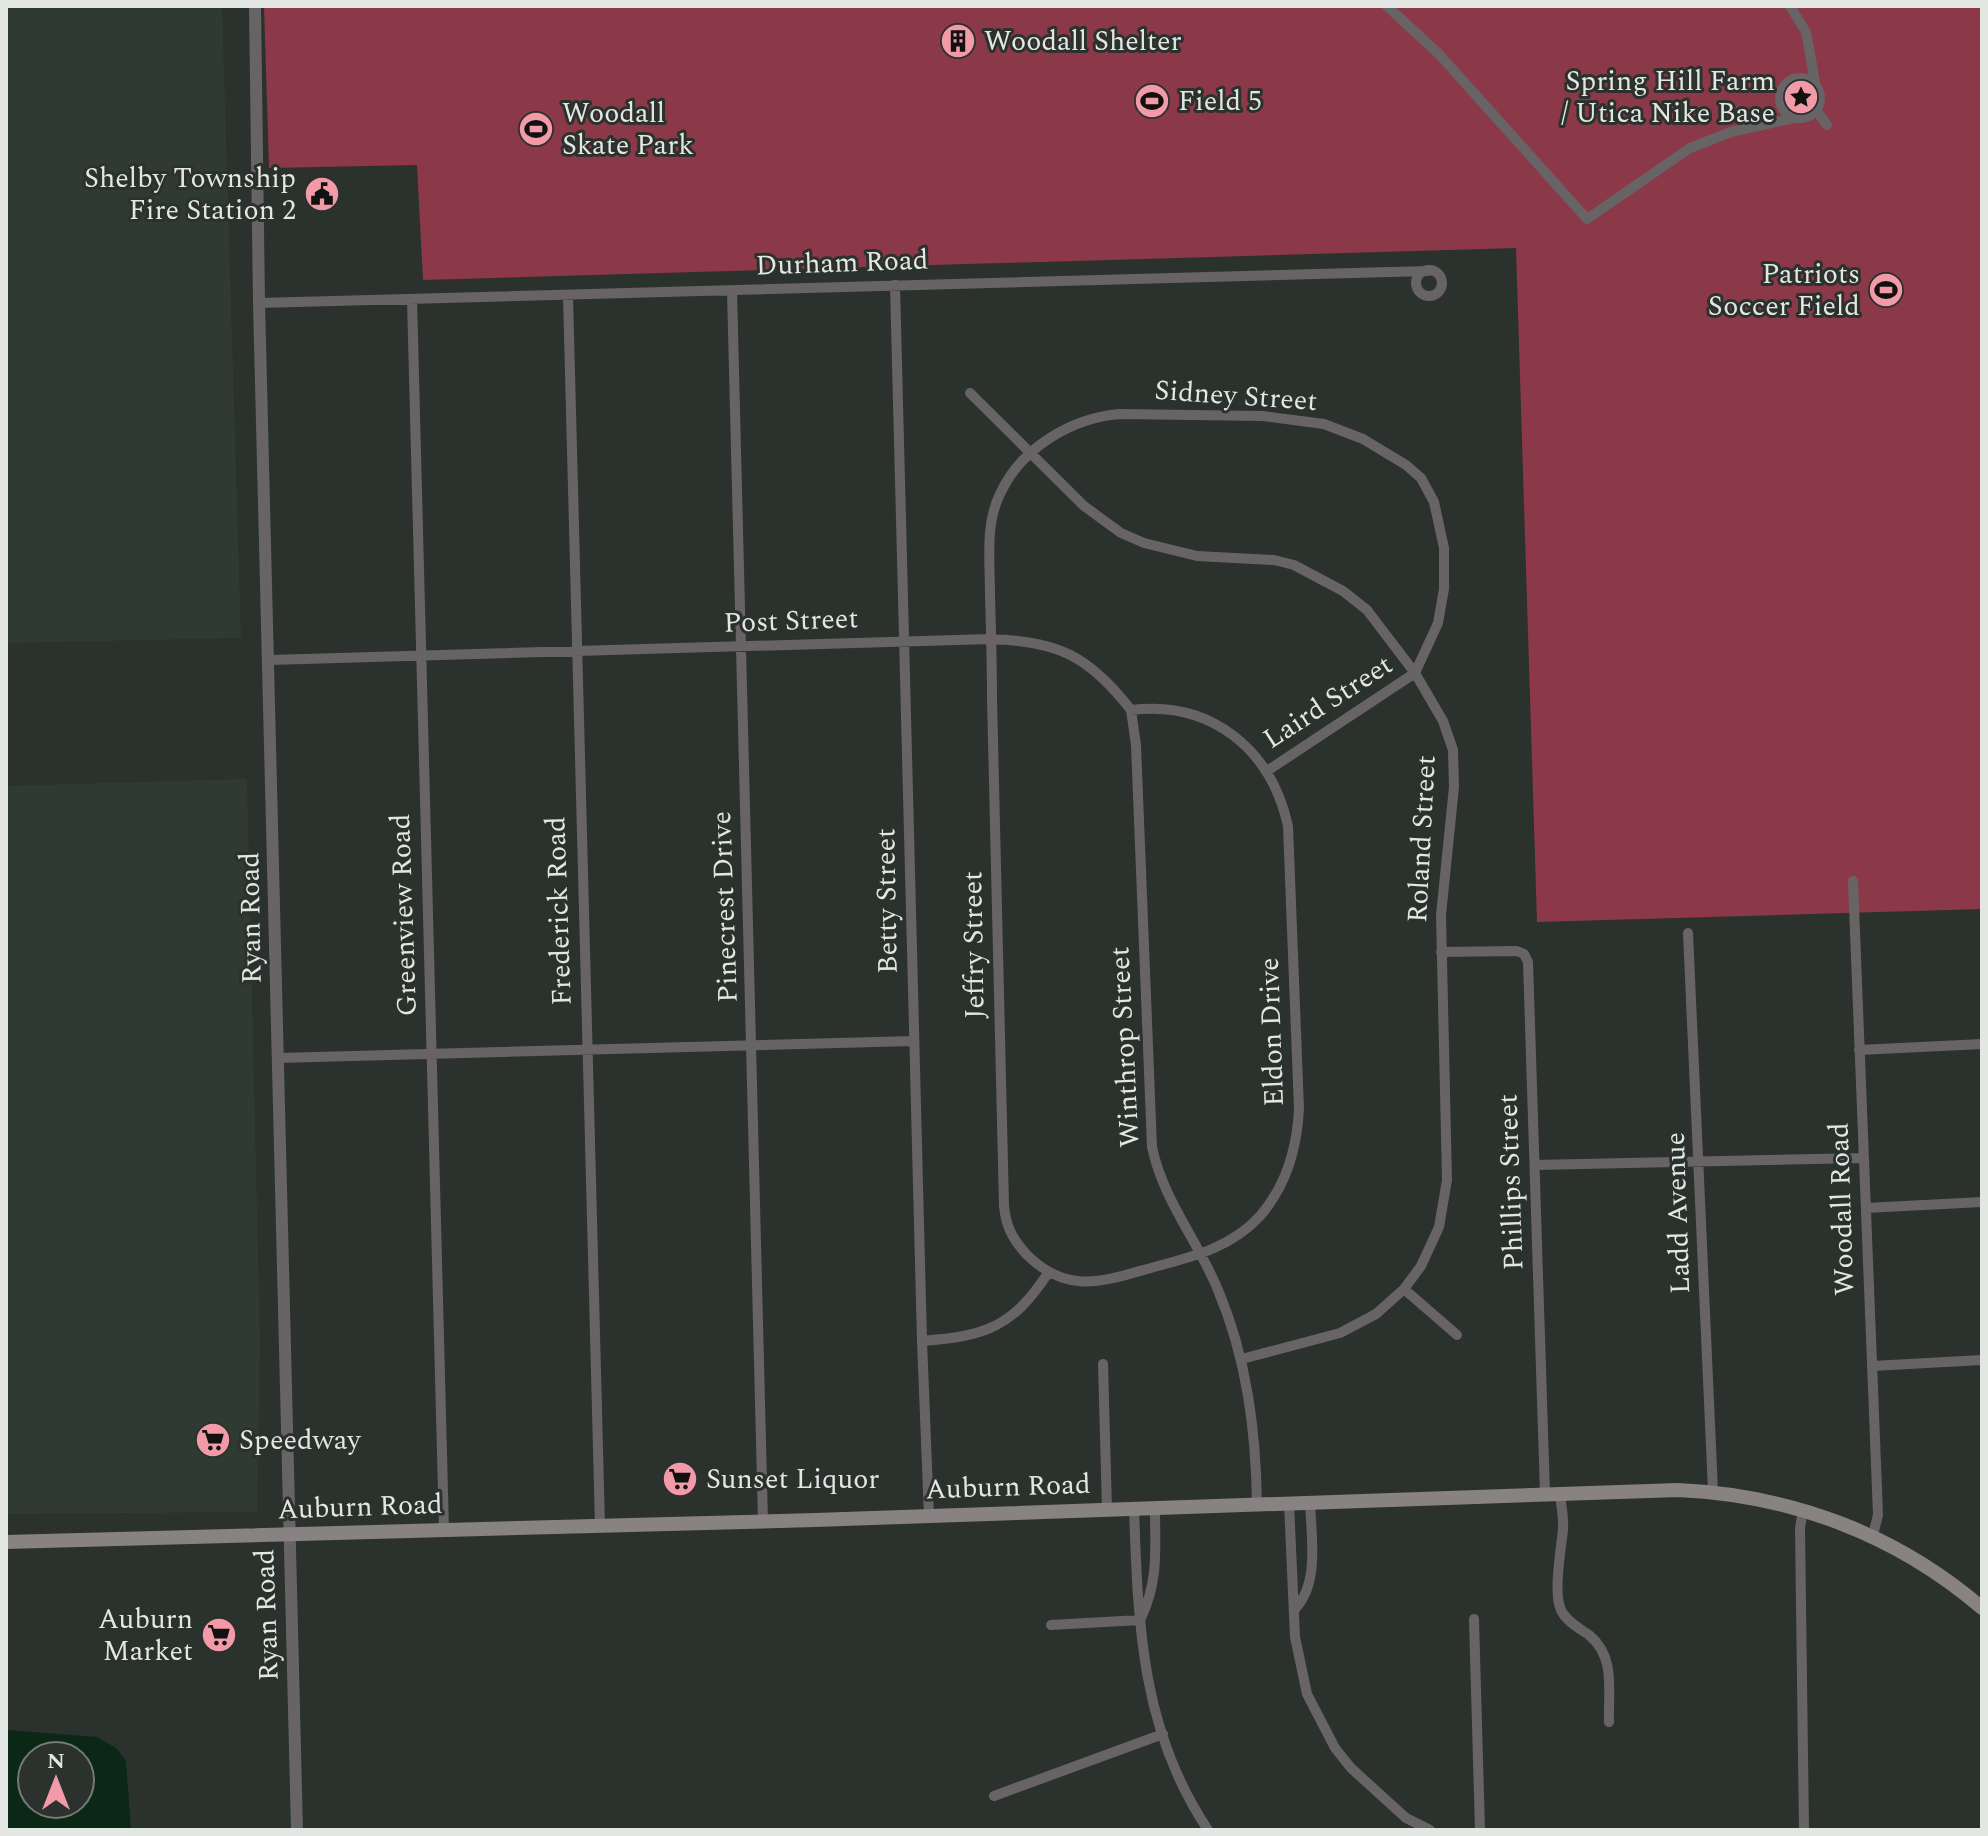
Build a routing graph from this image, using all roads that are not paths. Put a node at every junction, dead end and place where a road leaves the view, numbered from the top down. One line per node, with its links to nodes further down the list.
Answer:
1 (255, 6): 19 (street, Ryan Road)
2 (1387, 6): 10 (street)
3 (1790, 6): 4 (street)
4 (1812, 65): 5 (street); 6 (street)
5 (1801, 77): 6 (street); 7 (street)
6 (1815, 82): 8 (street)
7 (1783, 109): 9 (street); 10 (street)
8 (1817, 111): 9 (street); 11 (street)
9 (1794, 118): 10 (street)
10 (1779, 121)
11 (1827, 125)
12 (1428, 271): 13 (street, Durham Road); 15 (street); 15 (street)
13 (1407, 272): 14 (street, Durham Road); 15 (street)
14 (895, 285): 16 (street, Durham Road); 23 (street, Betty Street)
15 (1418, 289)
16 (732, 291): 17 (street, Durham Road); 24 (street, Pinecrest Drive)
17 (568, 296): 18 (street, Durham Road); 25 (street, Frederick Road)
18 (412, 299): 19 (street, Durham Road); 26 (street, Greenview Road)
19 (259, 303): 27 (street, Ryan Road)
20 (970, 393): 21 (street, Roland Street)
21 (1031, 452): 22 (street, Jeffry Street); 28 (street, Roland Street); 28 (street, Sidney Street)
22 (991, 639): 23 (street, Post Street); 29 (street, Post Street); 47 (street, Jeffry Street)
23 (904, 642): 24 (street, Post Street); 34 (street, Betty Street)
24 (741, 646): 25 (street, Post Street); 36 (street, Pinecrest Drive)
25 (576, 651): 26 (street, Post Street); 37 (street, Frederick Road)
26 (421, 656): 27 (street, Post Street); 39 (street, Greenview Road)
27 (269, 660): 40 (street, Ryan Road)
28 (1415, 673): 30 (street, Laird Street); 33 (street, Roland Street)
29 (1131, 710): 30 (street); 46 (street, Winthrop Street)
30 (1267, 771): 46 (street, Eldon Drive)
31 (1853, 881): 38 (street, Woodall Road)
32 (1688, 933): 42 (street, Ladd Avenue)
33 (1441, 952): 43 (street, Phillips Street); 48 (street, Roland Street)
34 (914, 1041): 36 (street); 50 (street, Betty Street)
35 (1982, 1044): 38 (street)
36 (752, 1046): 37 (street); 65 (street, Pinecrest Drive)
37 (587, 1050): 39 (street); 66 (street, Frederick Road)
38 (1859, 1050): 41 (street, Woodall Road)
39 (432, 1054): 40 (street); 67 (street, Greenview Road)
40 (278, 1058): 68 (street, Ryan Road)
41 (1863, 1158): 42 (street); 45 (street, Woodall Road)
42 (1700, 1160): 43 (street); 55 (street, Ladd Avenue)
43 (1535, 1165): 56 (street, Phillips Street)
44 (1982, 1202): 45 (street)
45 (1866, 1208): 54 (street, Woodall Road)
46 (1202, 1254): 47 (street); 51 (street, Winthrop Street)
47 (1048, 1273): 50 (street)
48 (1404, 1289): 49 (street); 51 (street, Roland Street)
49 (1457, 1335)
50 (922, 1341): 64 (street, Betty Street)
51 (1242, 1359): 59 (street, Winthrop Street)
52 (1982, 1360): 54 (street)
53 (1103, 1364): 62 (street)
54 (1872, 1366): 69 (street, Woodall Road)
55 (1713, 1491): 56 (main road, Auburn Road); 63 (main road, Auburn Road)
56 (1553, 1493): 57 (main road, Auburn Road); 76 (street, Phillips Street)
57 (1310, 1502): 58 (main road, Auburn Road); 72 (street)
58 (1289, 1503): 59 (main road, Auburn Road); 72 (street)
59 (1257, 1505): 61 (main road, Auburn Road)
60 (1134, 1508): 61 (main road, Auburn Road); 62 (main road, Auburn Road); 74 (street)
61 (1155, 1508): 74 (street)
62 (1107, 1510): 64 (main road, Auburn Road)
63 (1803, 1510): 69 (main road, Auburn Road); 83 (street)
64 (929, 1516): 65 (main road, Auburn Road)
65 (763, 1521): 66 (main road, Auburn Road)
66 (600, 1526): 67 (main road, Auburn Road)
67 (444, 1530): 68 (main road, Auburn Road)
68 (289, 1535): 70 (main road, Auburn Road); 79 (street, Ryan Road)
69 (1873, 1535): 71 (main road, Auburn Road)
70 (6, 1542)
71 (1982, 1608)
72 (1295, 1609): 81 (street)
73 (1474, 1619): 82 (street)
74 (1140, 1620): 75 (street); 77 (street)
75 (1051, 1625)
76 (1609, 1722)
77 (1163, 1734): 78 (street); 80 (street)
78 (994, 1796)
79 (297, 1830)
80 (1208, 1830)
81 (1430, 1830)
82 (1480, 1830)
83 (1804, 1830)

